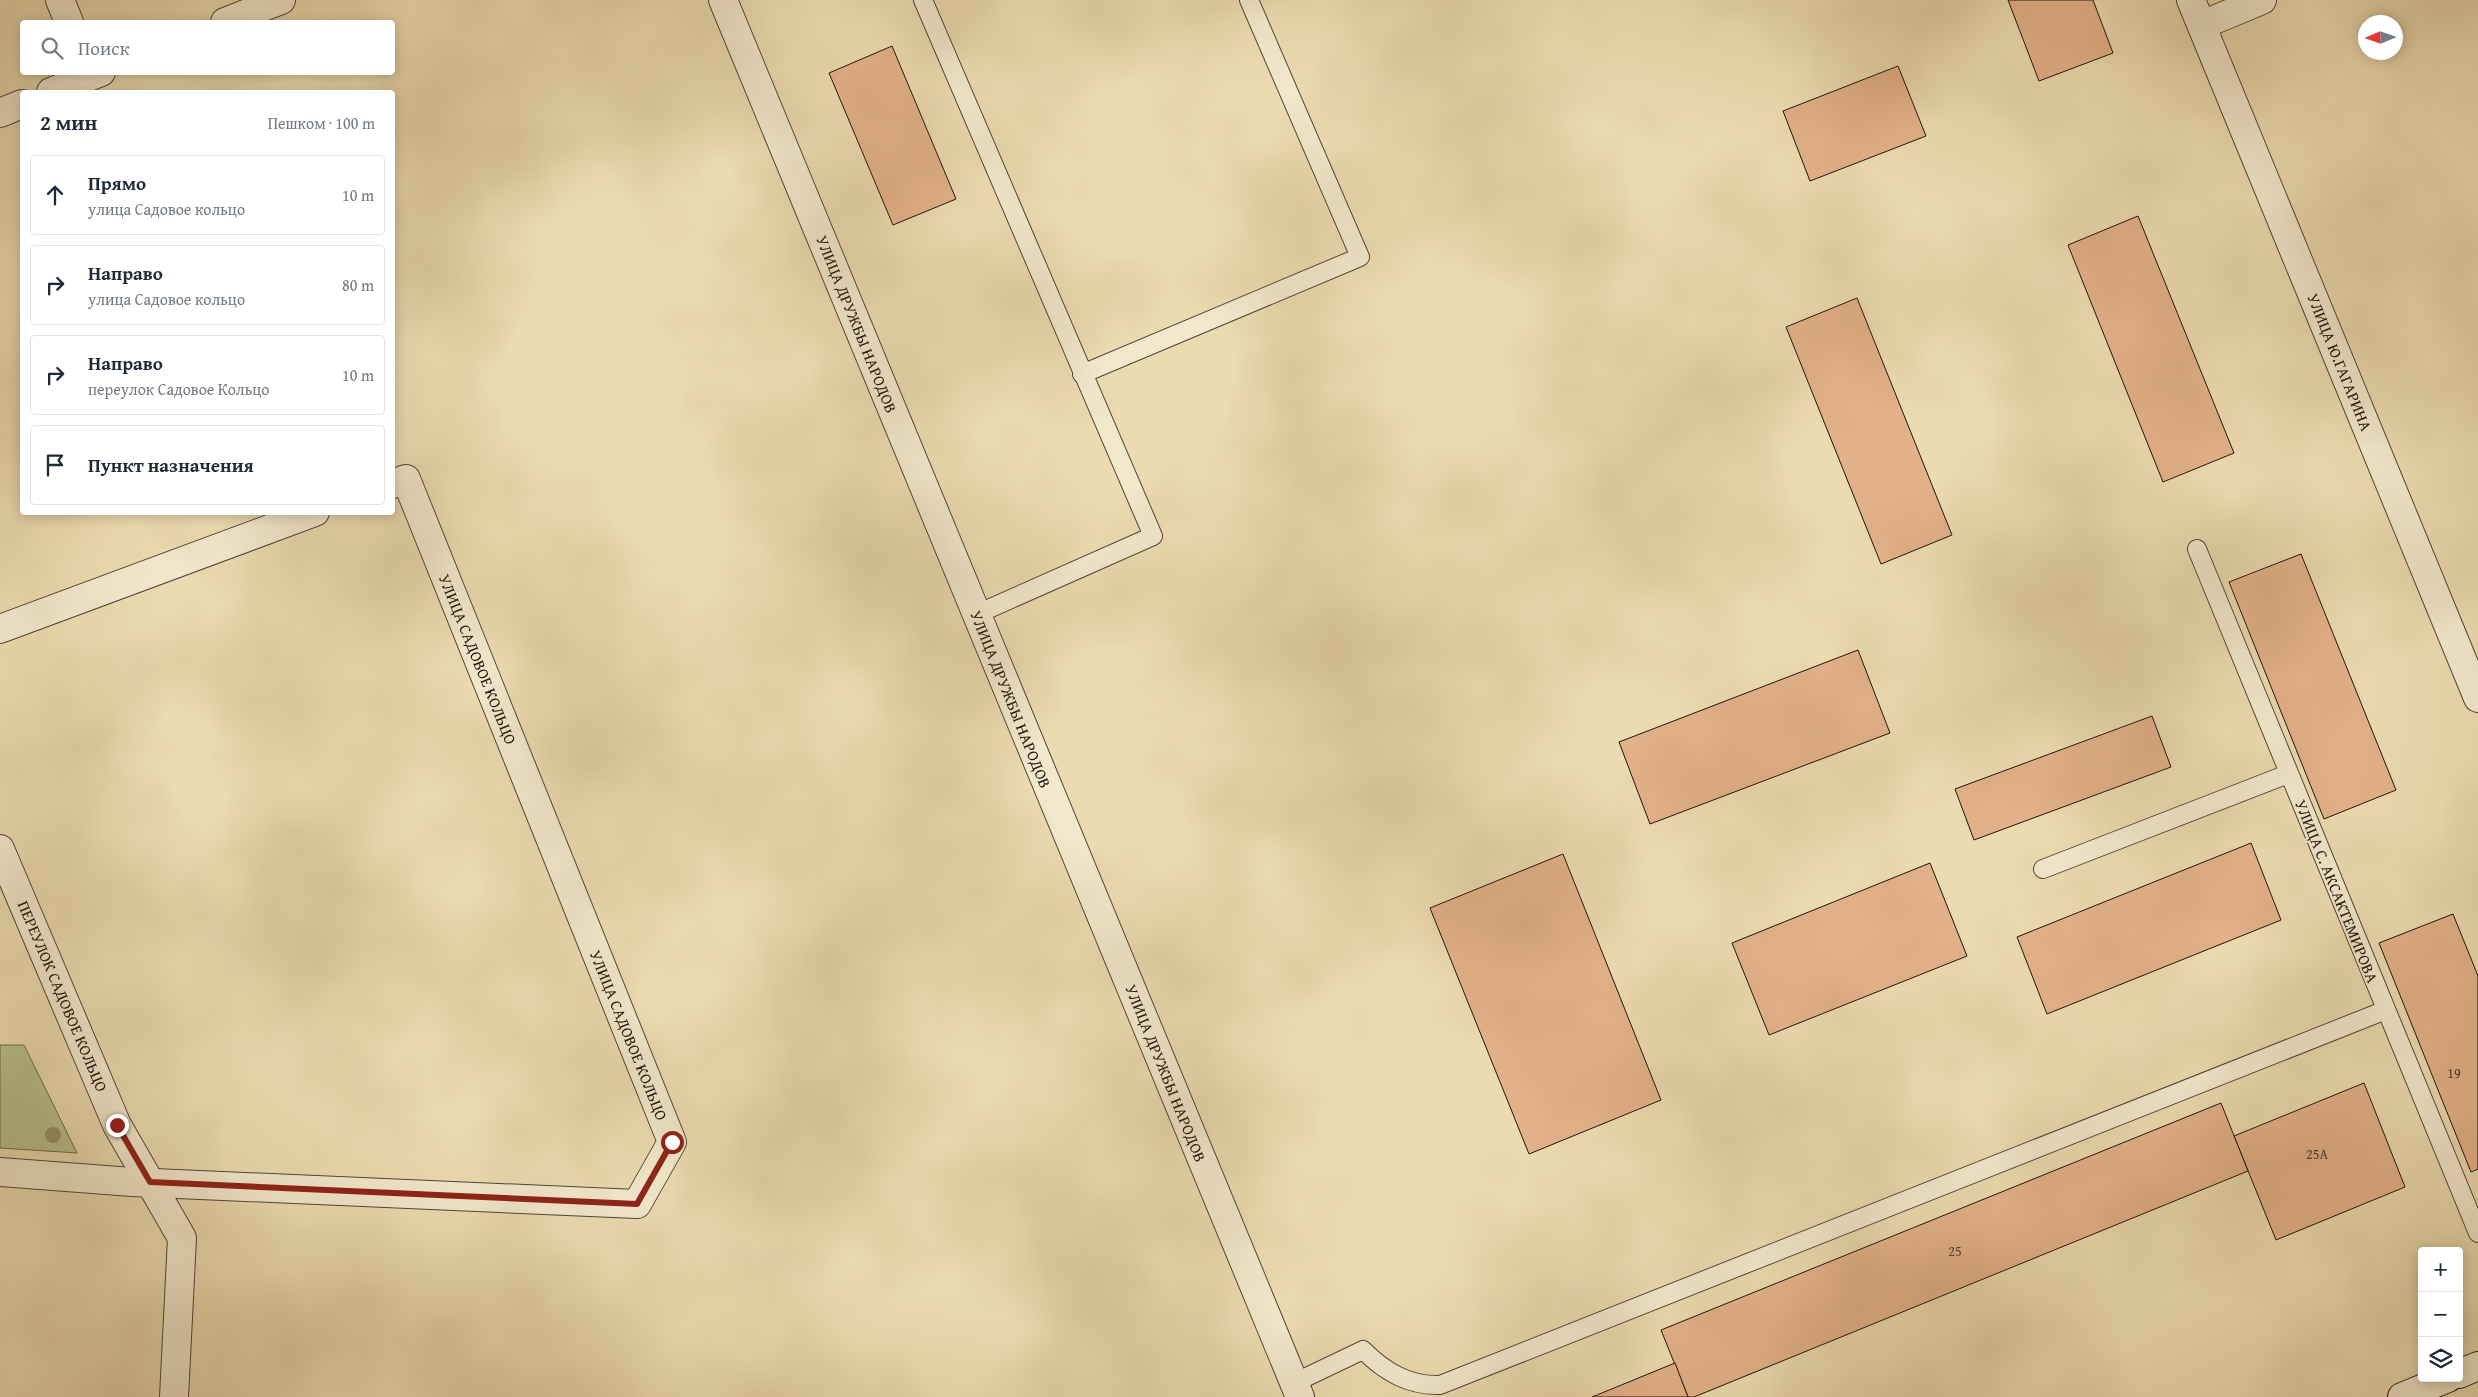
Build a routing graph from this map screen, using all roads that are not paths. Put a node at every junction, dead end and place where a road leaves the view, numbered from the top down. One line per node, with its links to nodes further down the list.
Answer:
1 (60, 0): 8 (street)
2 (281, 0): 9 (street)
3 (723, 0): 19 (street, УЛИЦА ДРУЖБЫ НАРОДОВ)
4 (923, 0): 15 (lane)
5 (1249, 0): 15 (lane)
6 (2191, 0): 10 (street, УЛИЦА Ю.ГАГАРИНА)
7 (2262, 0): 10 (street)
8 (68, 20)
9 (230, 20)
10 (2202, 25): 21 (street, УЛИЦА Ю.ГАГАРИНА)
11 (92, 75): 12 (street)
12 (56, 90)
13 (20, 105): 14 (street)
14 (0, 113)
15 (1082, 374): 19 (lane)
16 (395, 483): 27 (street, УЛИЦА САДОВОЕ КОЛЬЦО)
17 (307, 515): 20 (street)
18 (2197, 549): 22 (lane, УЛИЦА С. АКСАКТЕМИРОВА)
19 (976, 614): 32 (street, УЛИЦА ДРУЖБЫ НАРОДОВ)
20 (0, 629)
21 (2478, 698)
22 (2288, 774): 24 (lane); 25 (lane, УЛИЦА С. АКСАКТЕМИРОВА)
23 (0, 850): 27 (street, ПЕРЕУЛОК САДОВОЕ КОЛЬЦО)
24 (2043, 869)
25 (2386, 1010): 28 (lane, УЛИЦА С. АКСАКТЕМИРОВА); 32 (lane)
26 (0, 1172): 27 (street, УЛИЦА САДОВОЕ КОЛЬЦО)
27 (150, 1182): 33 (street, ПЕРЕУЛОК САДОВОЕ КОЛЬЦО)
28 (2478, 1233)
29 (2478, 1366): 30 (street)
30 (2463, 1372)
31 (2438, 1382): 34 (street)
32 (1297, 1390)
33 (174, 1397)
34 (2402, 1397)

